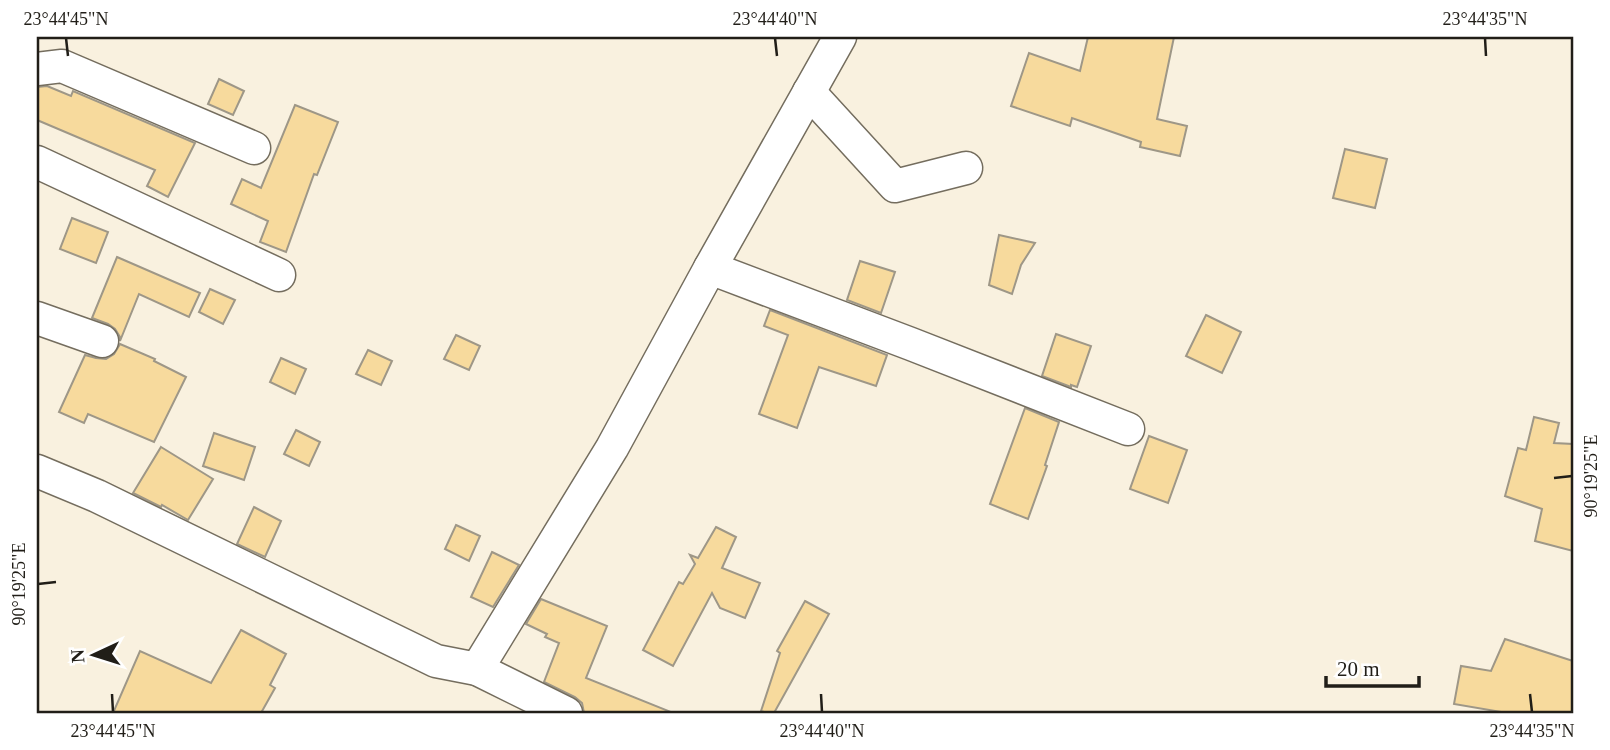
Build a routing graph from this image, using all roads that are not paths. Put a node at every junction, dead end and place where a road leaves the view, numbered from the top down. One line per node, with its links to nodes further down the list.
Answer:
1 (840, 37): 3 (street)
2 (37, 69): 4 (street)
3 (809, 92): 6 (street); 7 (street)
4 (254, 148)
5 (37, 162): 8 (street)
6 (966, 168)
7 (709, 268): 11 (street); 13 (street)
8 (279, 275)
9 (37, 318): 10 (street)
10 (102, 341)
11 (1128, 429)
12 (37, 471): 13 (street)
13 (477, 668): 14 (street)
14 (566, 713)

